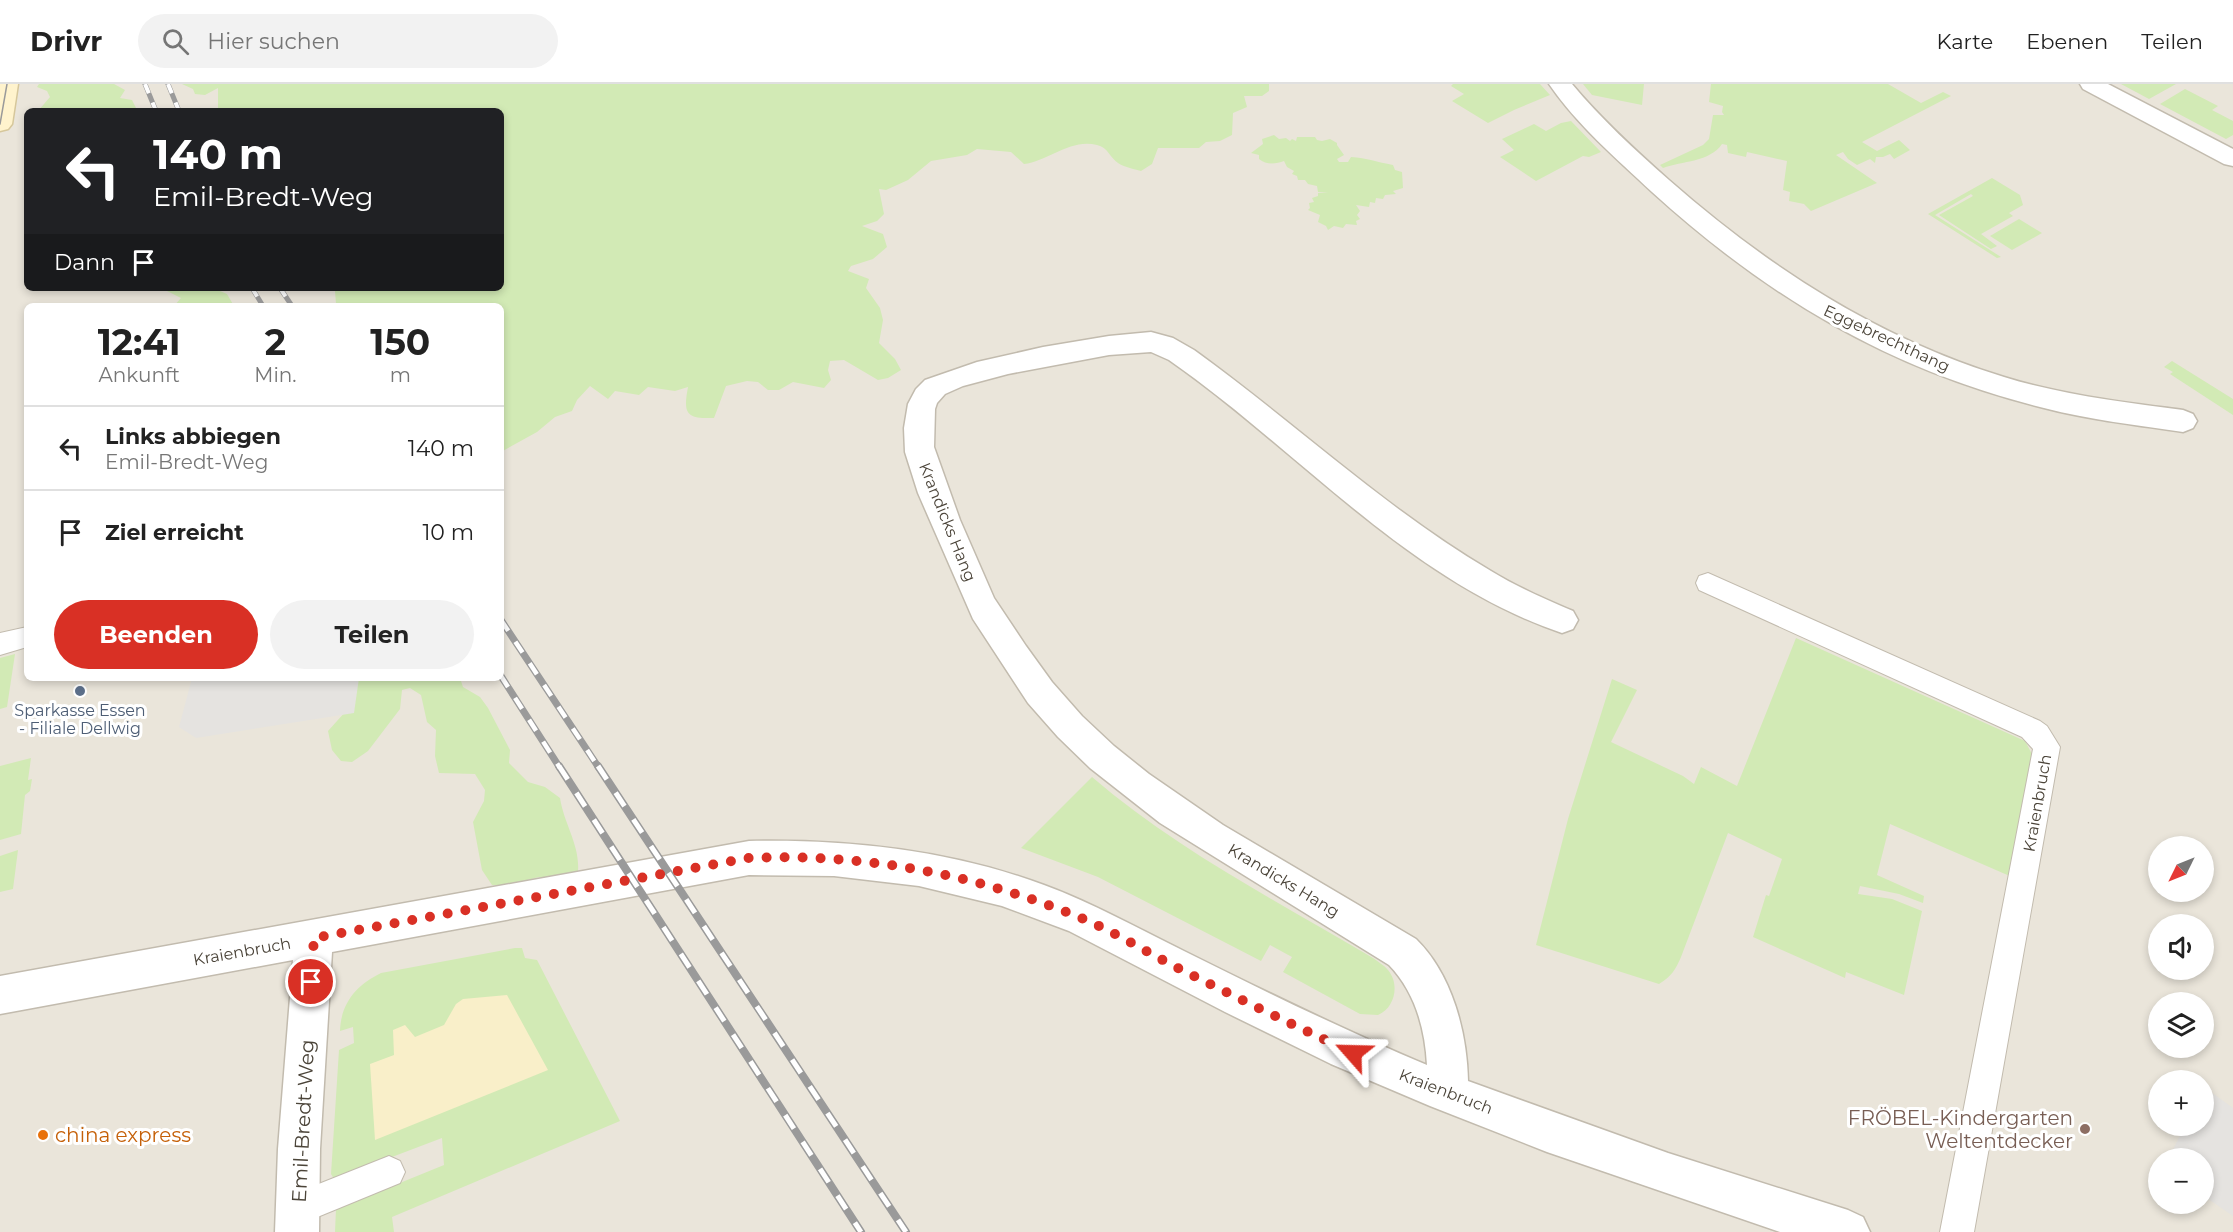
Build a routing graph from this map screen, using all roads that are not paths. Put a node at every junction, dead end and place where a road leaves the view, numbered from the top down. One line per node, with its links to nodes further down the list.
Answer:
1 (7, 84): 4 (main road)
2 (1560, 84): 6 (street, Eggebrechthang)
3 (2091, 84): 5 (street)
4 (0, 124)
5 (2233, 159)
6 (2183, 421)
7 (1708, 583): 17 (lane, Kraienbruch)
8 (1562, 620): 13 (street, Krandicks Hang)
9 (24, 638): 10 (lane)
10 (0, 644)
11 (314, 938): 12 (street, Kraienbruch); 13 (street, Kraienbruch); 15 (street, Emil-Bredt-Weg)
12 (0, 995)
13 (1448, 1093): 16 (street, Kraienbruch)
14 (389, 1172): 15 (lane)
15 (298, 1220)
16 (1848, 1232)
17 (1957, 1232)

